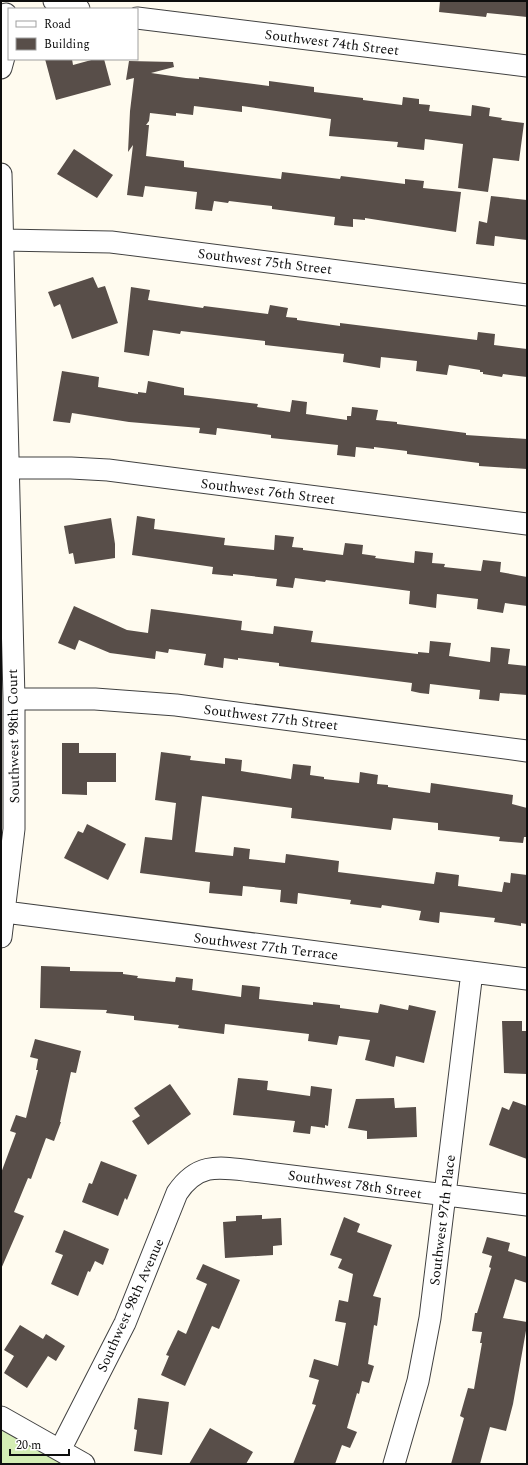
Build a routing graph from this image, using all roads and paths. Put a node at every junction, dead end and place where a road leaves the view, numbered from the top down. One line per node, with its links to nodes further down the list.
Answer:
1 (54, 1): 2 (street)
2 (76, 8)
3 (8, 11): 6 (street)
4 (138, 18): 5 (street, Southwest 74th Street)
5 (527, 66)
6 (1, 68)
7 (1, 174): 8 (street, Southwest 98th Court)
8 (3, 240): 9 (street, Southwest 75th Street); 10 (street, Southwest 98th Court)
9 (527, 295)
10 (8, 468): 11 (street, Southwest 76th Street); 12 (street, Southwest 98th Court)
11 (527, 524)
12 (14, 699): 13 (street, Southwest 77th Street); 14 (street, Southwest 98th Court)
13 (527, 751)
14 (5, 912): 15 (street, Southwest 98th Court); 16 (street, Southwest 77th Terrace)
15 (1, 937)
16 (472, 972): 17 (street, Southwest 77th Terrace); 19 (street, Southwest 97th Place)
17 (527, 979)
18 (206, 1169): 19 (street, Southwest 78th Street); 22 (street, Southwest 98th Avenue)
19 (445, 1196): 20 (street, Southwest 78th Street); 24 (street, Southwest 97th Place)
20 (527, 1205)
21 (1, 1417): 22 (street)
22 (60, 1450): 23 (street)
23 (84, 1464)
24 (394, 1464)

